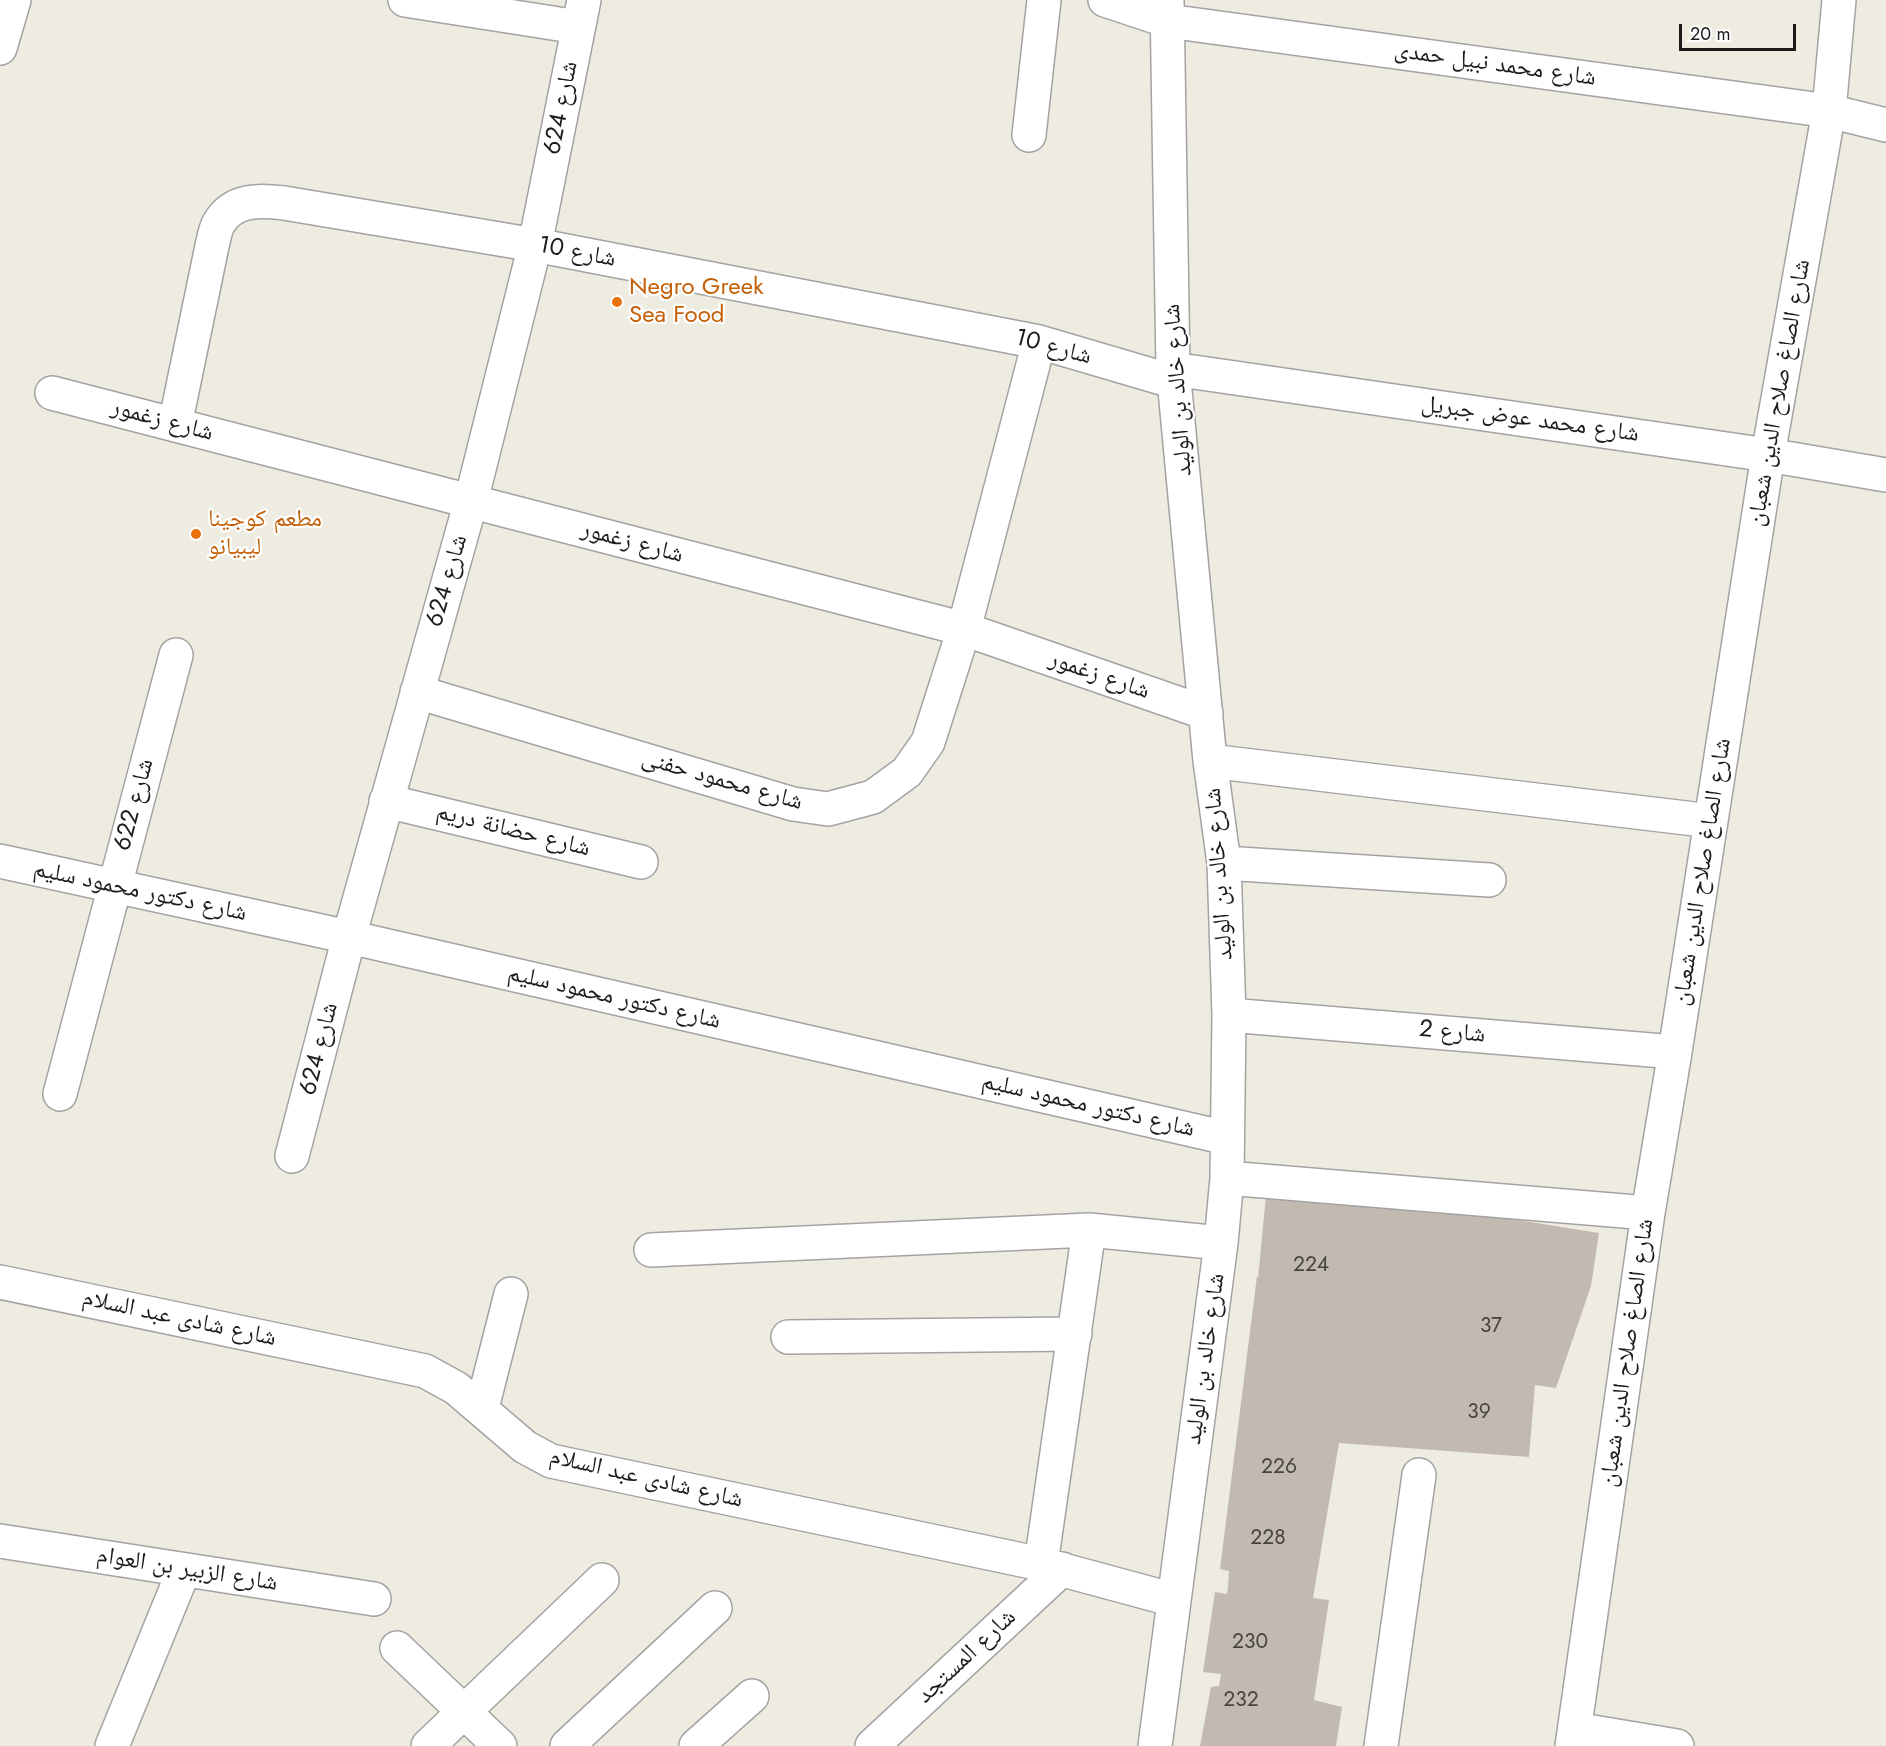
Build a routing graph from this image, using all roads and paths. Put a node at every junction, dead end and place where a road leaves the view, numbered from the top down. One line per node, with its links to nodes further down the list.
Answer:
1 (14, 0): 8 (street)
2 (405, 0): 7 (street)
3 (1044, 0): 11 (street)
4 (1105, 0): 6 (street, شارع محمد نبيل حمدى)
5 (1839, 0): 9 (street, شارع الصاغ صلاح الدين شعبان)
6 (1168, 10): 9 (street, شارع محمد نبيل حمدى); 14 (street, شارع خالد بن الوليد)
7 (581, 14): 12 (street, شارع 624)
8 (0, 48)
9 (1829, 111): 10 (street, شارع محمد نبيل حمدى); 17 (street, شارع الصاغ صلاح الدين شعبان)
10 (1886, 125)
11 (1029, 135)
12 (535, 245): 13 (street, شارع 10); 16 (street, شارع 10); 19 (street, شارع 624)
13 (1039, 342): 14 (street, شارع 10); 20 (street, شارع محمود حفنى)
14 (1174, 375): 17 (street, شارع محمد عوض جبريل); 23 (street, شارع خالد بن الوليد)
15 (52, 393): 16 (street, شارع زغمور)
16 (175, 425): 19 (street, شارع زغمور)
17 (1768, 455): 18 (street, شارع محمد عوض جبريل); 26 (street, شارع الصاغ صلاح الدين شعبان)
18 (1886, 475)
19 (471, 501): 20 (street, شارع زغمور); 22 (street, شارع 624)
20 (964, 629): 22 (street, شارع محمود حفنى); 23 (street, شارع زغمور)
21 (176, 655): 31 (street, شارع 622)
22 (417, 692): 25 (street, شارع 624)
23 (1206, 713): 24 (street, شارع خالد بن الوليد)
24 (1210, 761): 26 (street); 29 (street, شارع خالد بن الوليد)
25 (386, 801): 28 (street, شارع حضانة دريم); 32 (street, شارع 624)
26 (1711, 821): 34 (street, شارع الصاغ صلاح الدين شعبان)
27 (0, 861): 31 (street, شارع دكتور محمود سليم)
28 (640, 862)
29 (1224, 863): 30 (street); 33 (street, شارع خالد بن الوليد)
30 (1489, 880)
31 (113, 886): 32 (street, شارع دكتور محمود سليم); 35 (street, شارع 622)
32 (349, 937): 36 (street, شارع دكتور محمود سليم); 37 (street, شارع 624)
33 (1229, 1015): 34 (street, شارع 2); 36 (street, شارع خالد بن الوليد)
34 (1675, 1052): 39 (street, شارع الصاغ صلاح الدين شعبان)
35 (60, 1094)
36 (1227, 1138): 38 (street, شارع خالد بن الوليد)
37 (292, 1156)
38 (1227, 1178): 39 (street); 41 (street, شارع خالد بن الوليد)
39 (1648, 1213): 59 (street, شارع الصاغ صلاح الدين شعبان)
40 (1089, 1230): 41 (street); 42 (street); 45 (street)
41 (1221, 1243): 54 (street, شارع خالد بن الوليد)
42 (651, 1250)
43 (0, 1282): 47 (street, شارع شادى عبد السلام)
44 (512, 1294): 47 (street)
45 (1075, 1334): 46 (street); 50 (street)
46 (788, 1337)
47 (482, 1408): 50 (street, شارع شادى عبد السلام)
48 (1419, 1475): 67 (street)
49 (0, 1541): 51 (street, شارع الزبير بن العوام)
50 (1052, 1566): 54 (street, شارع شادى عبد السلام); 65 (street, شارع المستجد)
51 (184, 1570): 53 (street, شارع الزبير بن العوام); 60 (street)
52 (602, 1581): 58 (street)
53 (374, 1599)
54 (1174, 1600): 66 (street, شارع خالد بن الوليد)
55 (715, 1608): 63 (street)
56 (397, 1648): 58 (street)
57 (752, 1696): 64 (street)
58 (464, 1712): 61 (street); 62 (street)
59 (1574, 1737): 68 (street)
60 (112, 1746)
61 (428, 1746)
62 (500, 1746)
63 (567, 1746)
64 (696, 1746)
65 (872, 1746)
66 (1155, 1746)
67 (1381, 1746)
68 (1677, 1746)

